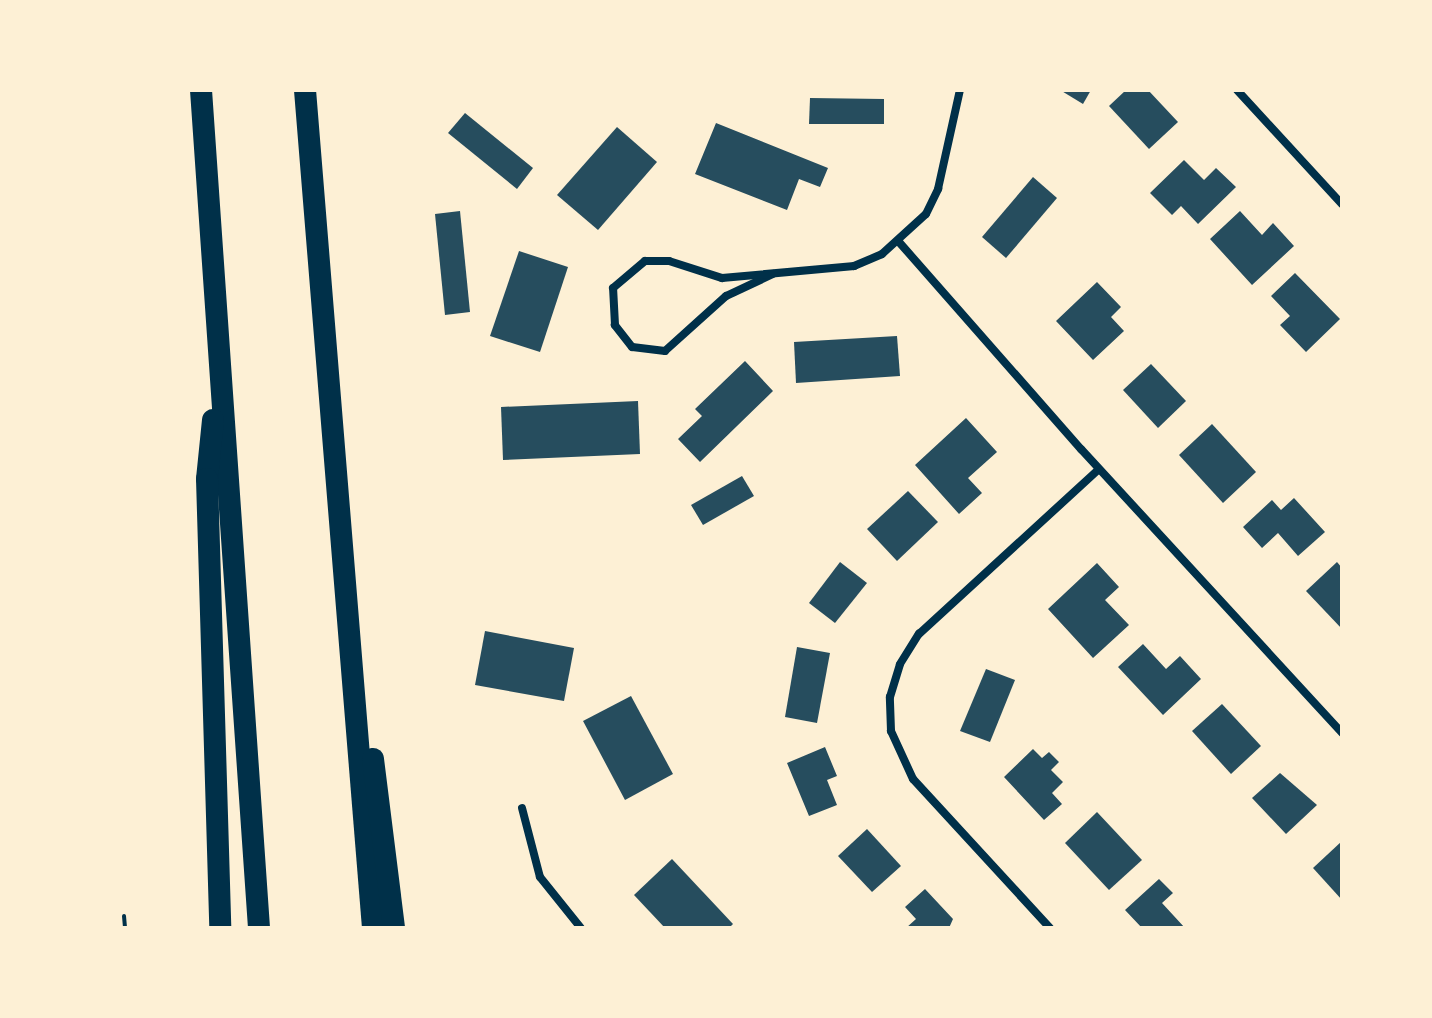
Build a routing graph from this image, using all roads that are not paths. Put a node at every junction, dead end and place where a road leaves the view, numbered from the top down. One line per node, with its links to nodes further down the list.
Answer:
1 (201, 90): 8 (highway)
2 (305, 90): 10 (highway)
3 (960, 90): 6 (street)
4 (1237, 90): 5 (street)
5 (1342, 204)
6 (899, 242): 7 (street); 9 (street)
7 (773, 274): 7 (street)
8 (219, 355): 13 (highway); 14 (highway)
9 (1099, 469): 11 (street); 18 (street)
10 (360, 723): 15 (highway); 16 (highway)
11 (1342, 733)
12 (522, 808): 17 (street)
13 (220, 928)
14 (259, 928)
15 (373, 928)
16 (394, 928)
17 (581, 928)
18 (1050, 928)

